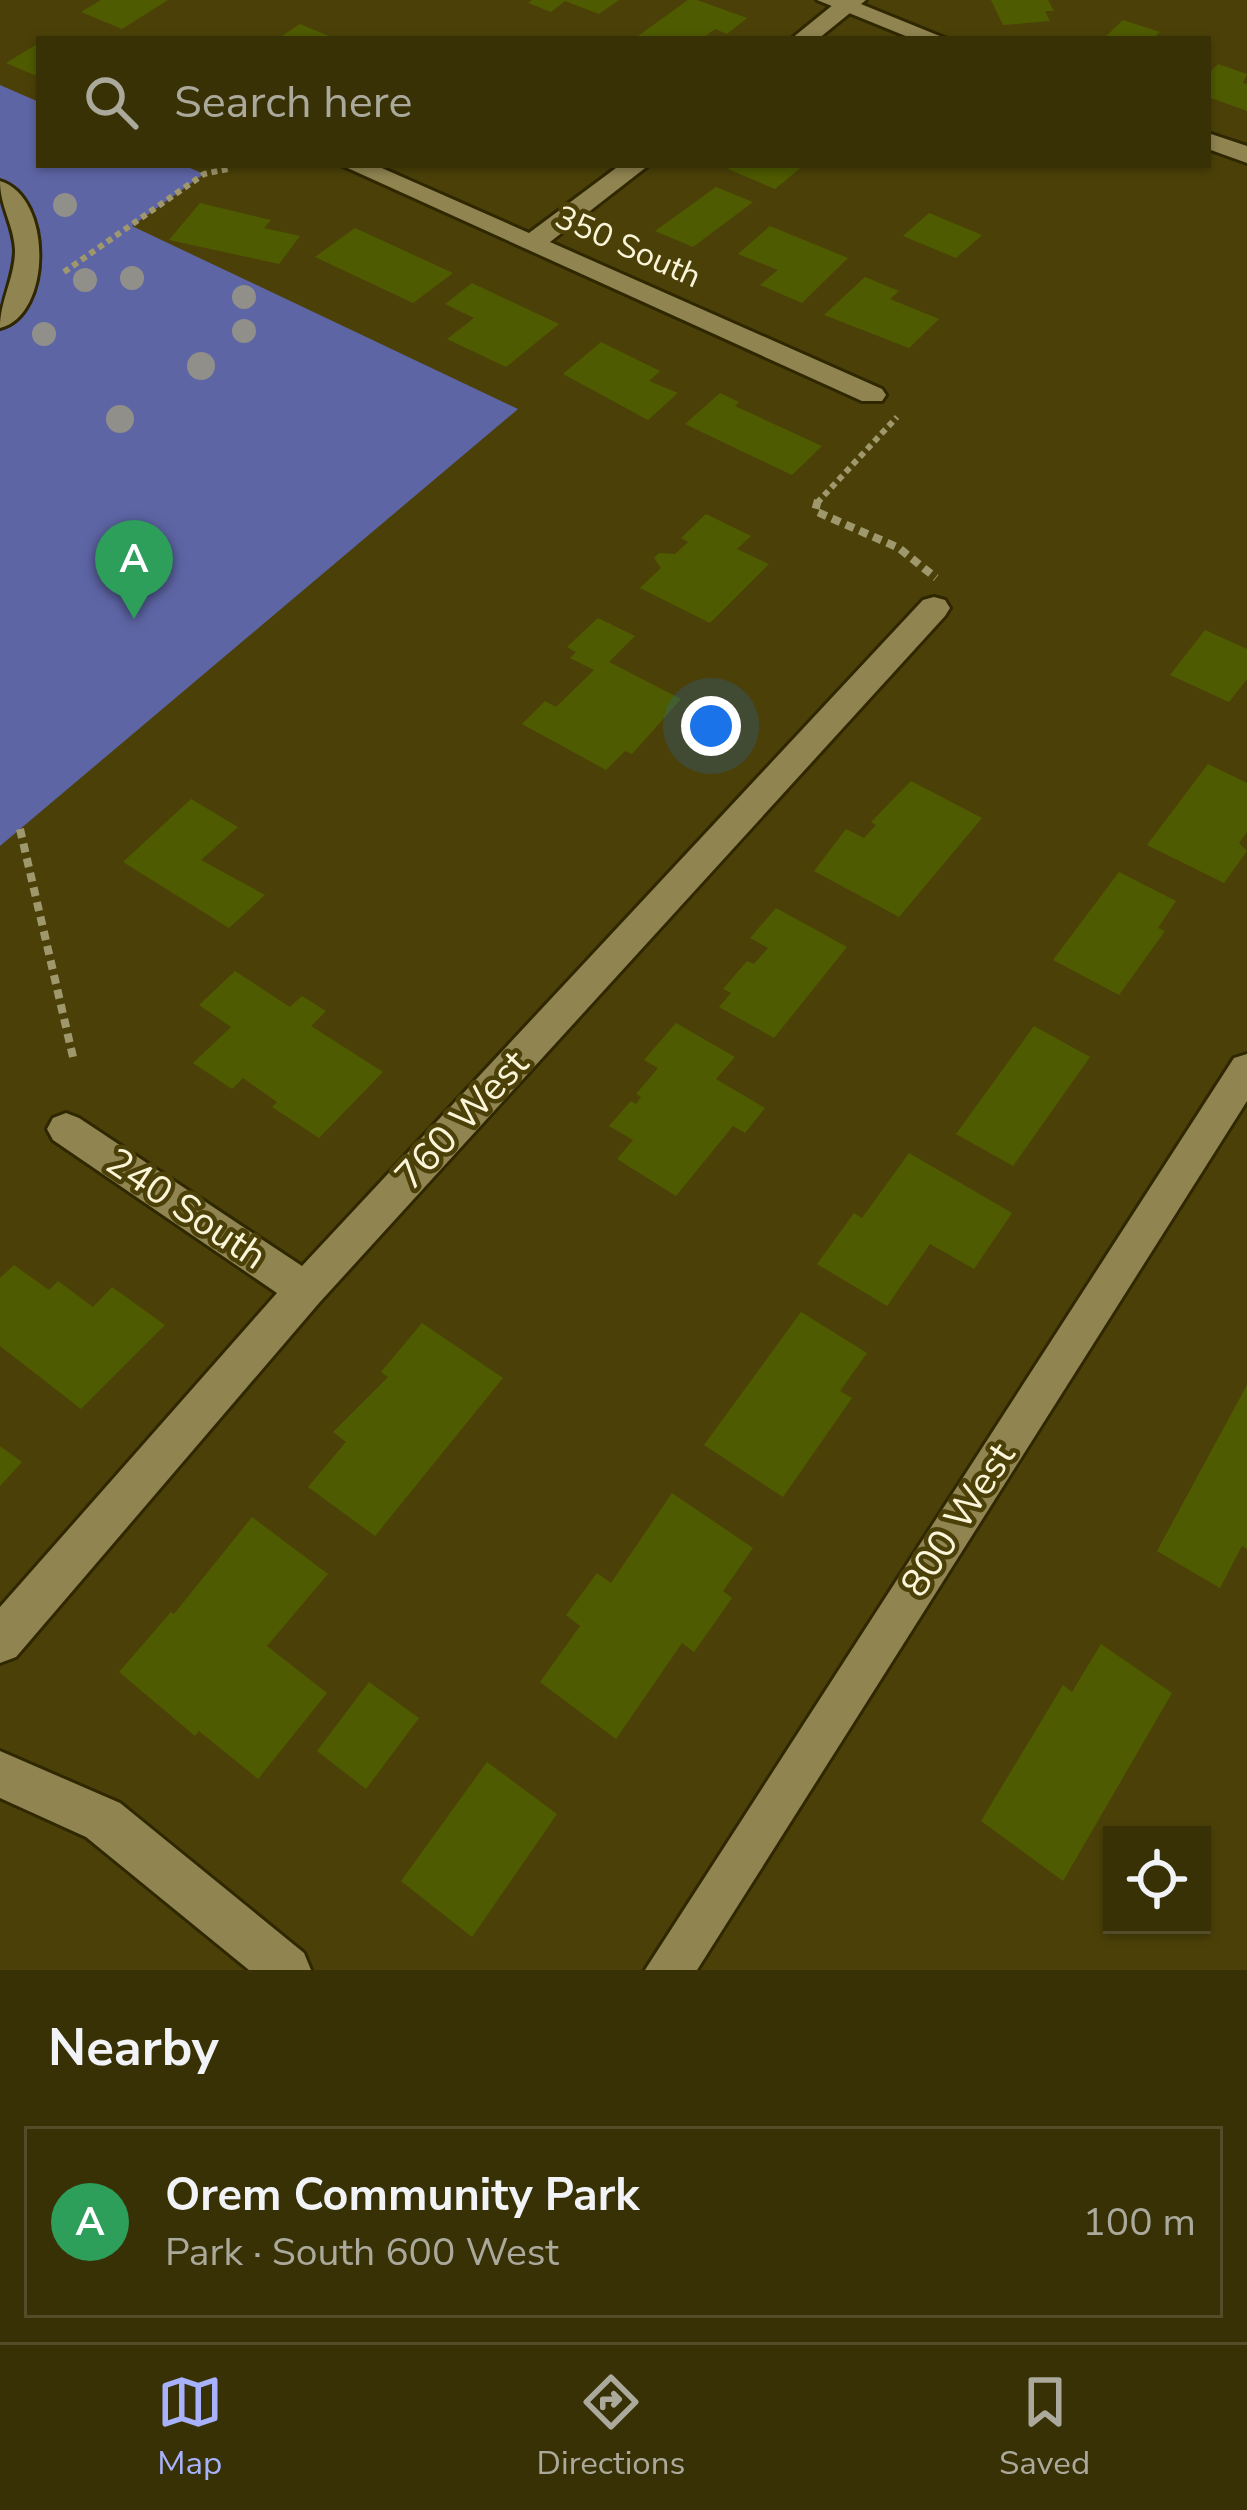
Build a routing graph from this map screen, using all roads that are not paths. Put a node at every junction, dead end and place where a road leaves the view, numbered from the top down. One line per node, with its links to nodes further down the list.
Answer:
1 (844, 2): 2 (street); 3 (street)
2 (806, 36)
3 (928, 36)
4 (1211, 141): 5 (street)
5 (1247, 155)
6 (361, 168): 9 (street, 350 South)
7 (632, 168): 9 (street)
8 (0, 189): 10 (street)
9 (531, 244): 11 (street, 350 South)
10 (0, 320)
11 (872, 395)
12 (934, 608): 15 (street, 760 West)
13 (1247, 1070): 19 (street, 800 West)
14 (66, 1129): 15 (street, 240 South)
15 (305, 1290): 16 (street, 760 West)
16 (0, 1641)
17 (0, 1774): 18 (street)
18 (287, 1970)
19 (669, 1970)

